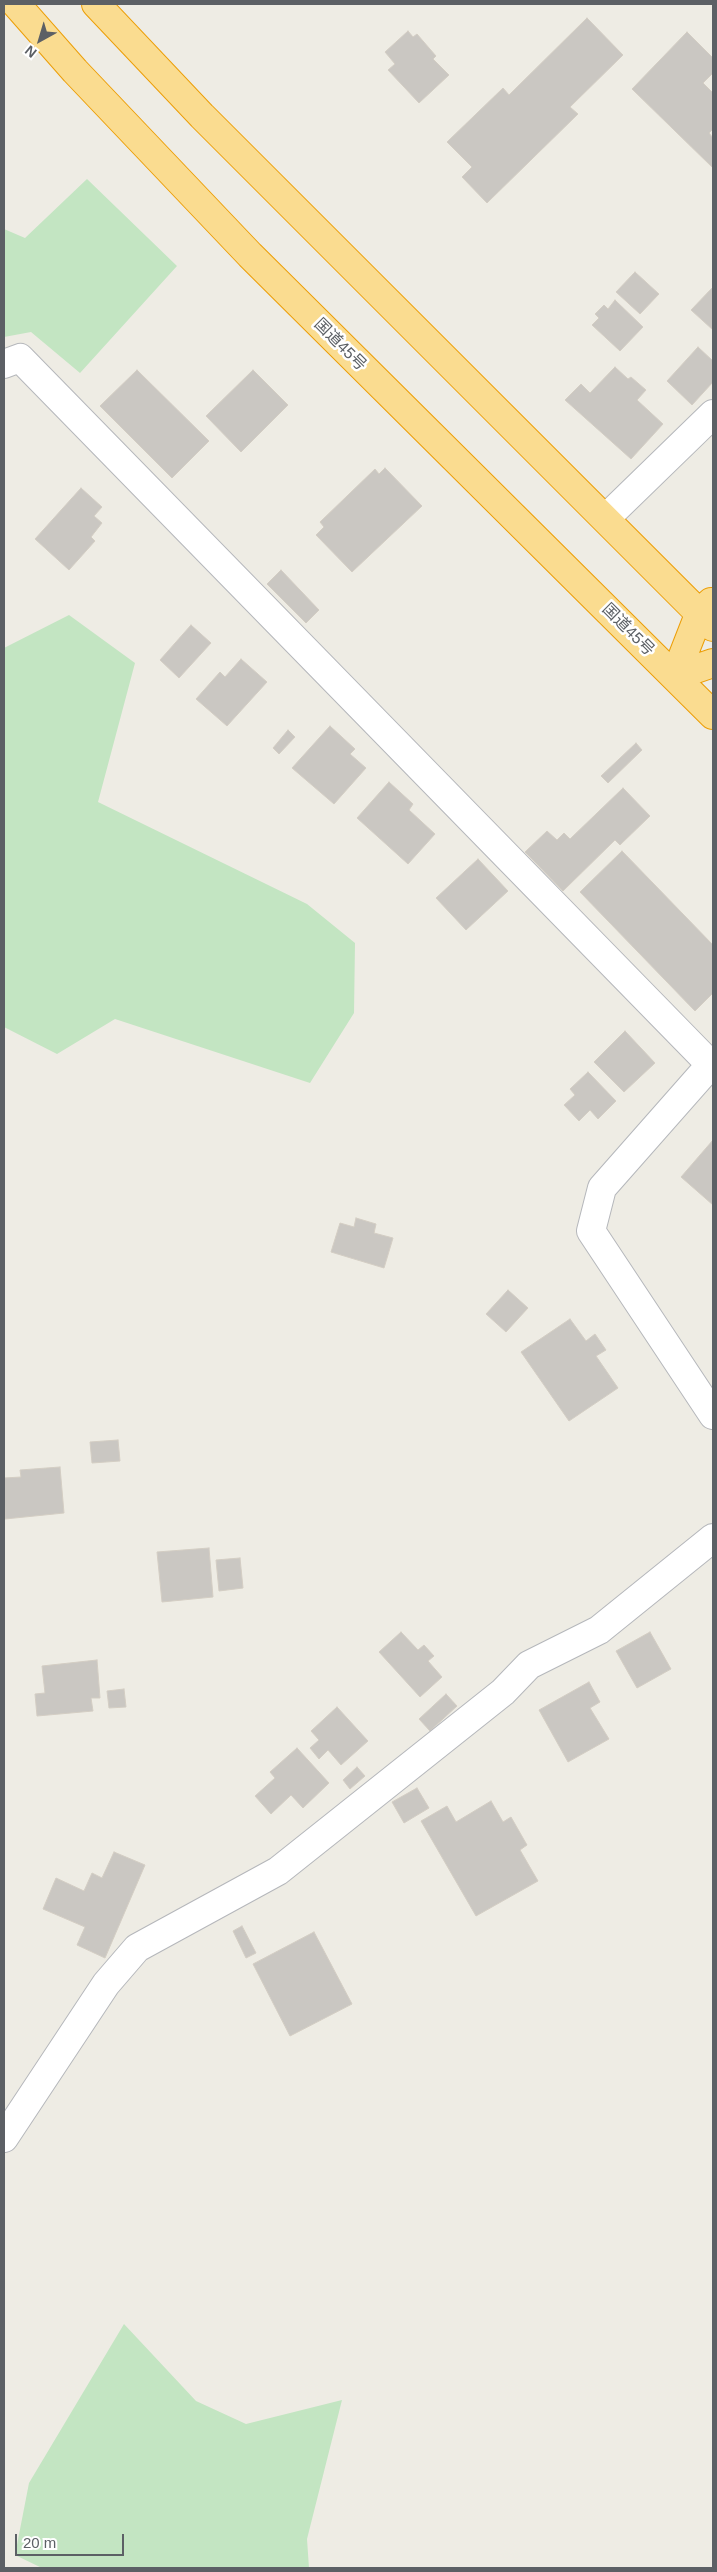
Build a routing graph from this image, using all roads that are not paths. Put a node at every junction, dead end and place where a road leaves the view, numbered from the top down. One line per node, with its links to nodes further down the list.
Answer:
1 (16, 4): 8 (highway, 国道45号)
2 (96, 4): 5 (highway)
3 (4, 364): 10 (street)
4 (713, 414): 5 (street)
5 (606, 518): 6 (highway)
6 (709, 613): 8 (highway)
7 (713, 663): 8 (highway)
8 (675, 676): 9 (highway, 国道45号)
9 (713, 715)
10 (712, 1063): 11 (street)
11 (713, 1415)
12 (713, 1538): 13 (street)
13 (4, 2138)

